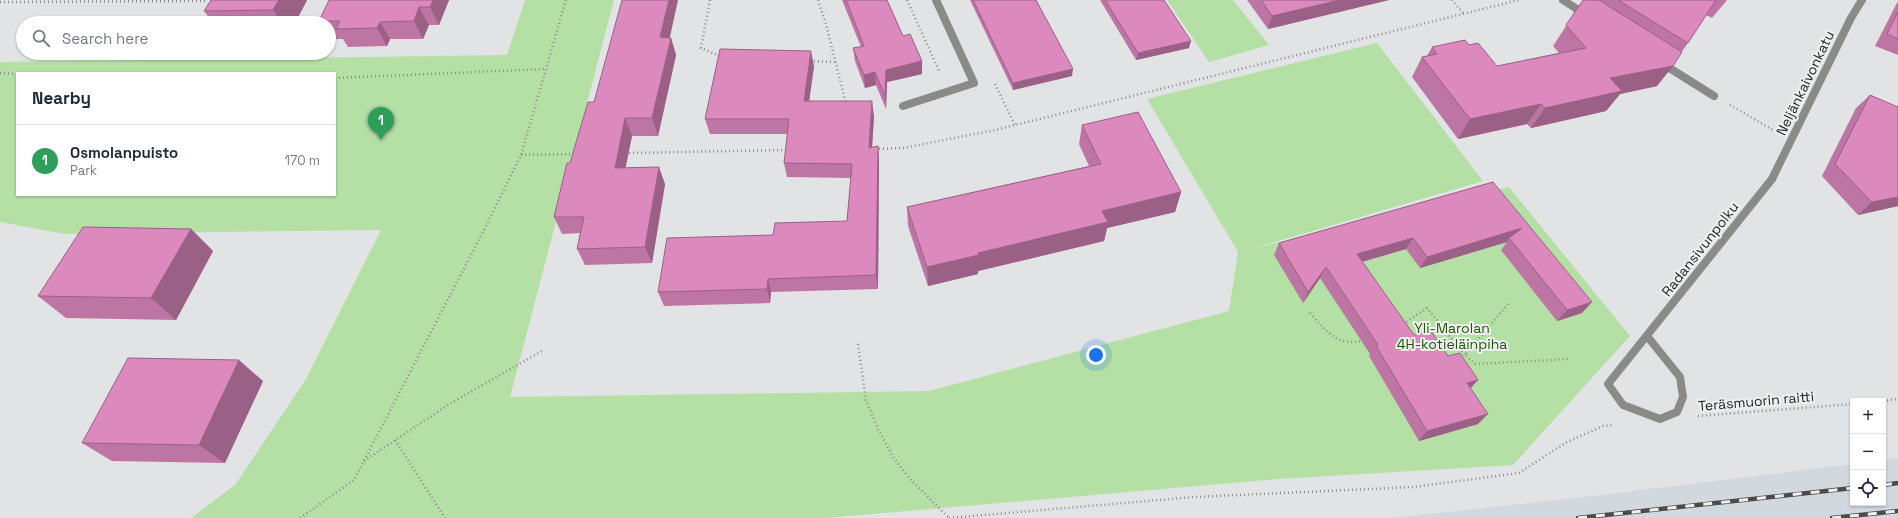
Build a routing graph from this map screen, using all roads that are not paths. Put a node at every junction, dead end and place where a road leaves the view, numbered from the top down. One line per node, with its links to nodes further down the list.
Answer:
1 (936, 0): 7 (street)
2 (1563, 0): 4 (street)
3 (1862, 0): 8 (street, Neljänkaivonkatu)
4 (1596, 21)
5 (1655, 58): 6 (street)
6 (1714, 96)
7 (903, 106)
8 (1772, 179): 9 (street, Radansivunpolku)
9 (1647, 336): 9 (street, Radansivunpolku)

